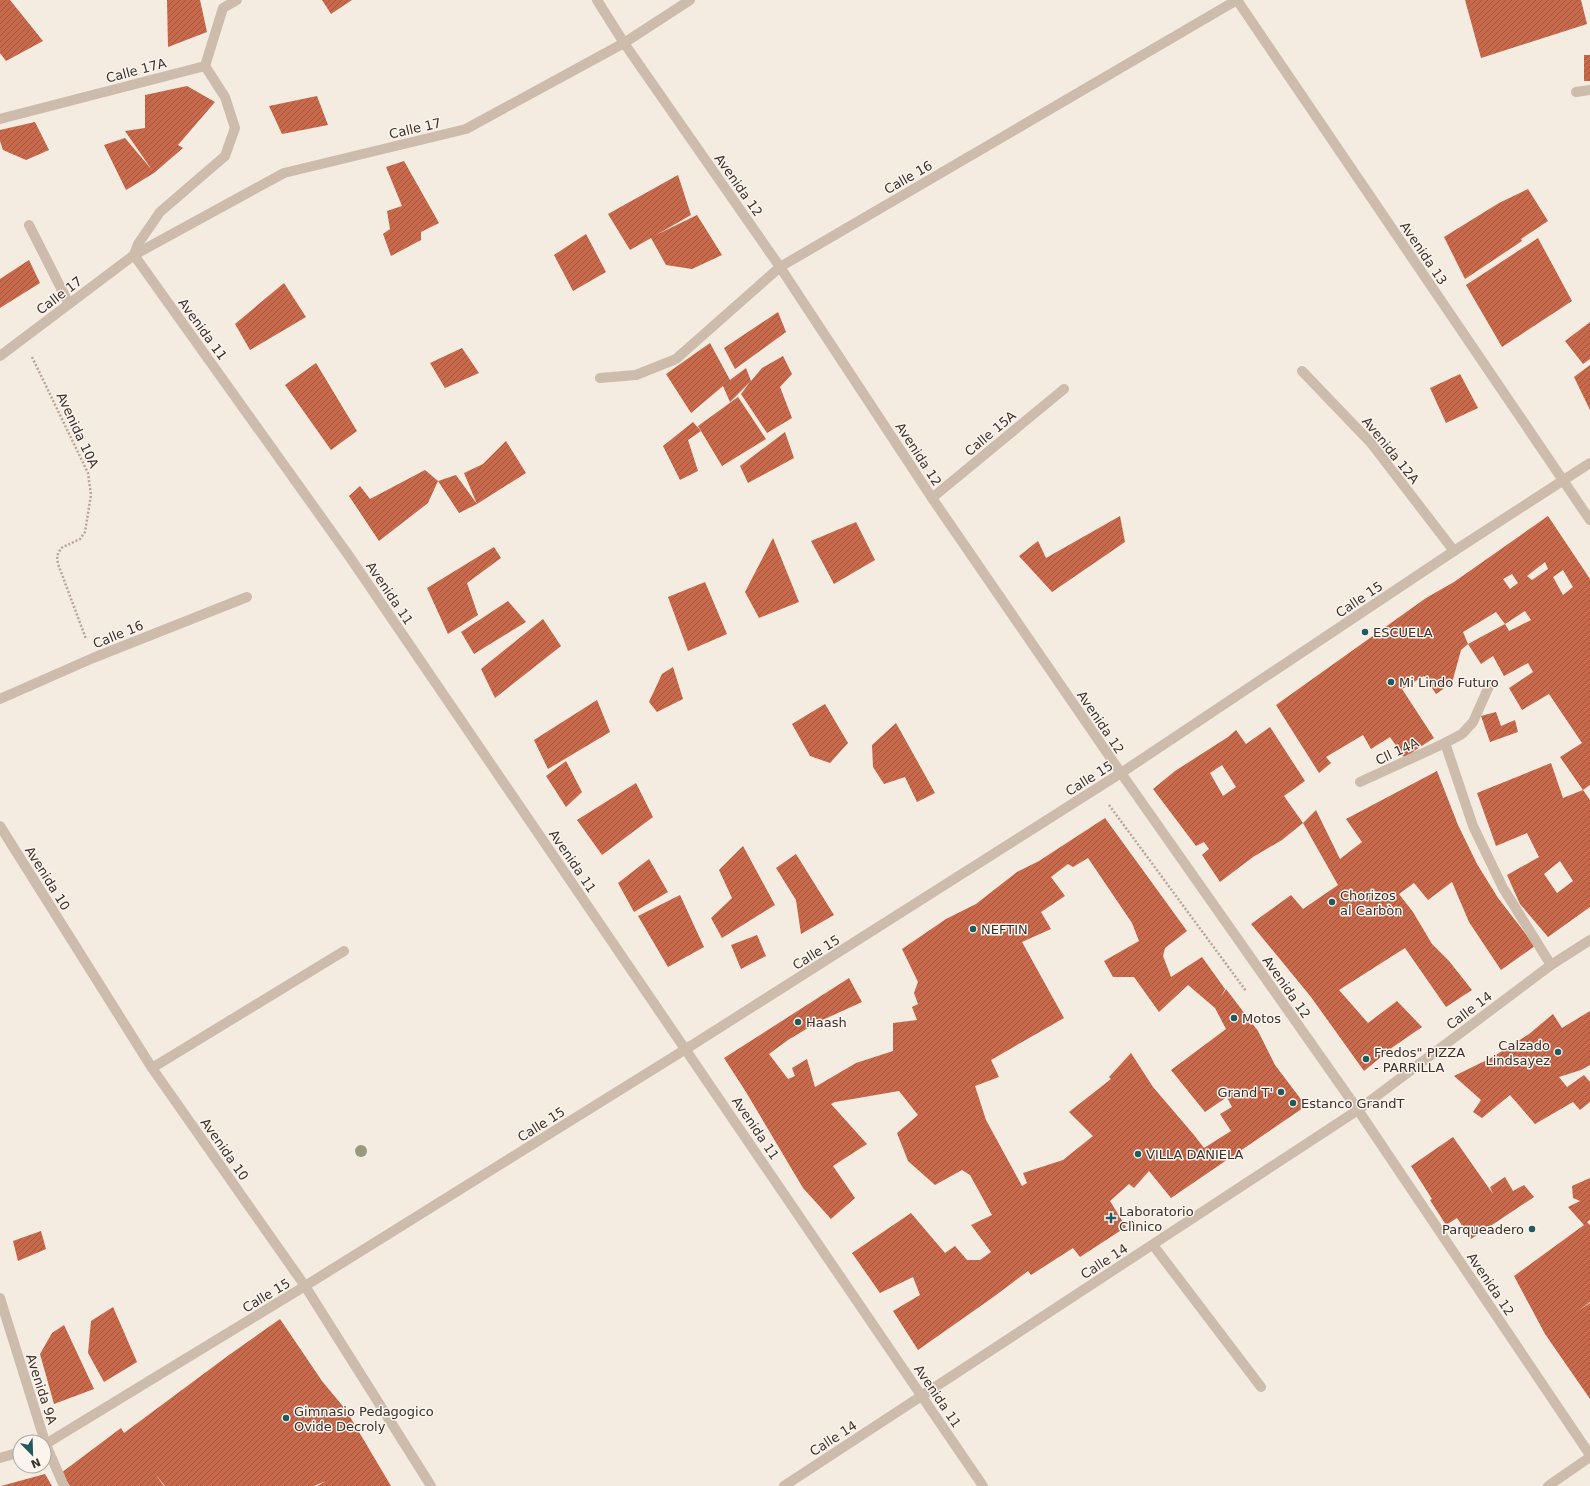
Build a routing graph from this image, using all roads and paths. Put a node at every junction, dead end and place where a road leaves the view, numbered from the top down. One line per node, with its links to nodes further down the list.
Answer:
1 (237, 0): 5 (street)
2 (596, 0): 6 (street, Avenida 12)
3 (690, 0): 6 (street, Calle 17)
4 (1237, 0): 13 (street, Calle 16); 21 (street, Avenida 13)
5 (221, 4): 7 (street)
6 (624, 43): 12 (street, Calle 17); 13 (street, Avenida 12)
7 (205, 66): 10 (street, Calle 17A); 12 (street, Calle 17)
8 (1590, 90): 9 (street)
9 (1576, 92)
10 (0, 119)
11 (29, 225): 14 (street)
12 (134, 255): 14 (street, Calle 17); 38 (street, Avenida 11)
13 (780, 267): 18 (street, Calle 16); 22 (street, Avenida 12)
14 (69, 304): 15 (street, Calle 17)
15 (23, 339): 16 (street, Calle 17); 26 (path, Avenida 10A)
16 (0, 356)
17 (1302, 371): 24 (street, Avenida 12A)
18 (600, 378)
19 (1064, 389): 22 (street, Calle 15A)
20 (1590, 463): 21 (street, Calle 15)
21 (1563, 480): 23 (street, Avenida 13); 24 (street, Calle 15)
22 (932, 498): 30 (street, Avenida 12)
23 (1590, 520)
24 (1454, 551): 30 (street, Calle 15)
25 (247, 597): 26 (street, Calle 16)
26 (93, 658): 28 (street, Calle 16)
27 (1490, 684): 29 (street, Cll 14A)
28 (0, 700)
29 (1445, 744): 31 (street, Cll 14A); 36 (street)
30 (1121, 773): 32 (street, Calle 15); 40 (street, Avenida 12)
31 (1360, 782)
32 (1097, 788): 37 (path); 38 (street, Calle 15)
33 (0, 826): 39 (street, Avenida 10)
34 (1590, 940): 36 (street, Calle 14)
35 (344, 951): 39 (street)
36 (1551, 965): 40 (street, Calle 14)
37 (1247, 991)
38 (686, 1049): 42 (street, Calle 15); 45 (street, Avenida 11)
39 (152, 1068): 42 (street, Avenida 10)
40 (1358, 1110): 41 (street, Calle 14); 49 (street, Avenida 12)
41 (1153, 1245): 44 (street); 45 (street, Calle 14)
42 (305, 1286): 47 (street, Calle 15); 53 (street, Avenida 10)
43 (0, 1298): 46 (street, Avenida 9A)
44 (1261, 1387)
45 (922, 1396): 54 (street, Calle 14); 55 (street, Avenida 11)
46 (42, 1434)
47 (52, 1441)
48 (12, 1454): 50 (street)
49 (1590, 1456): 56 (street)
50 (0, 1458)
51 (52, 1460): 52 (street, Avenida 9A)
52 (64, 1486)
53 (431, 1486)
54 (784, 1486)
55 (983, 1486)
56 (1548, 1486)

